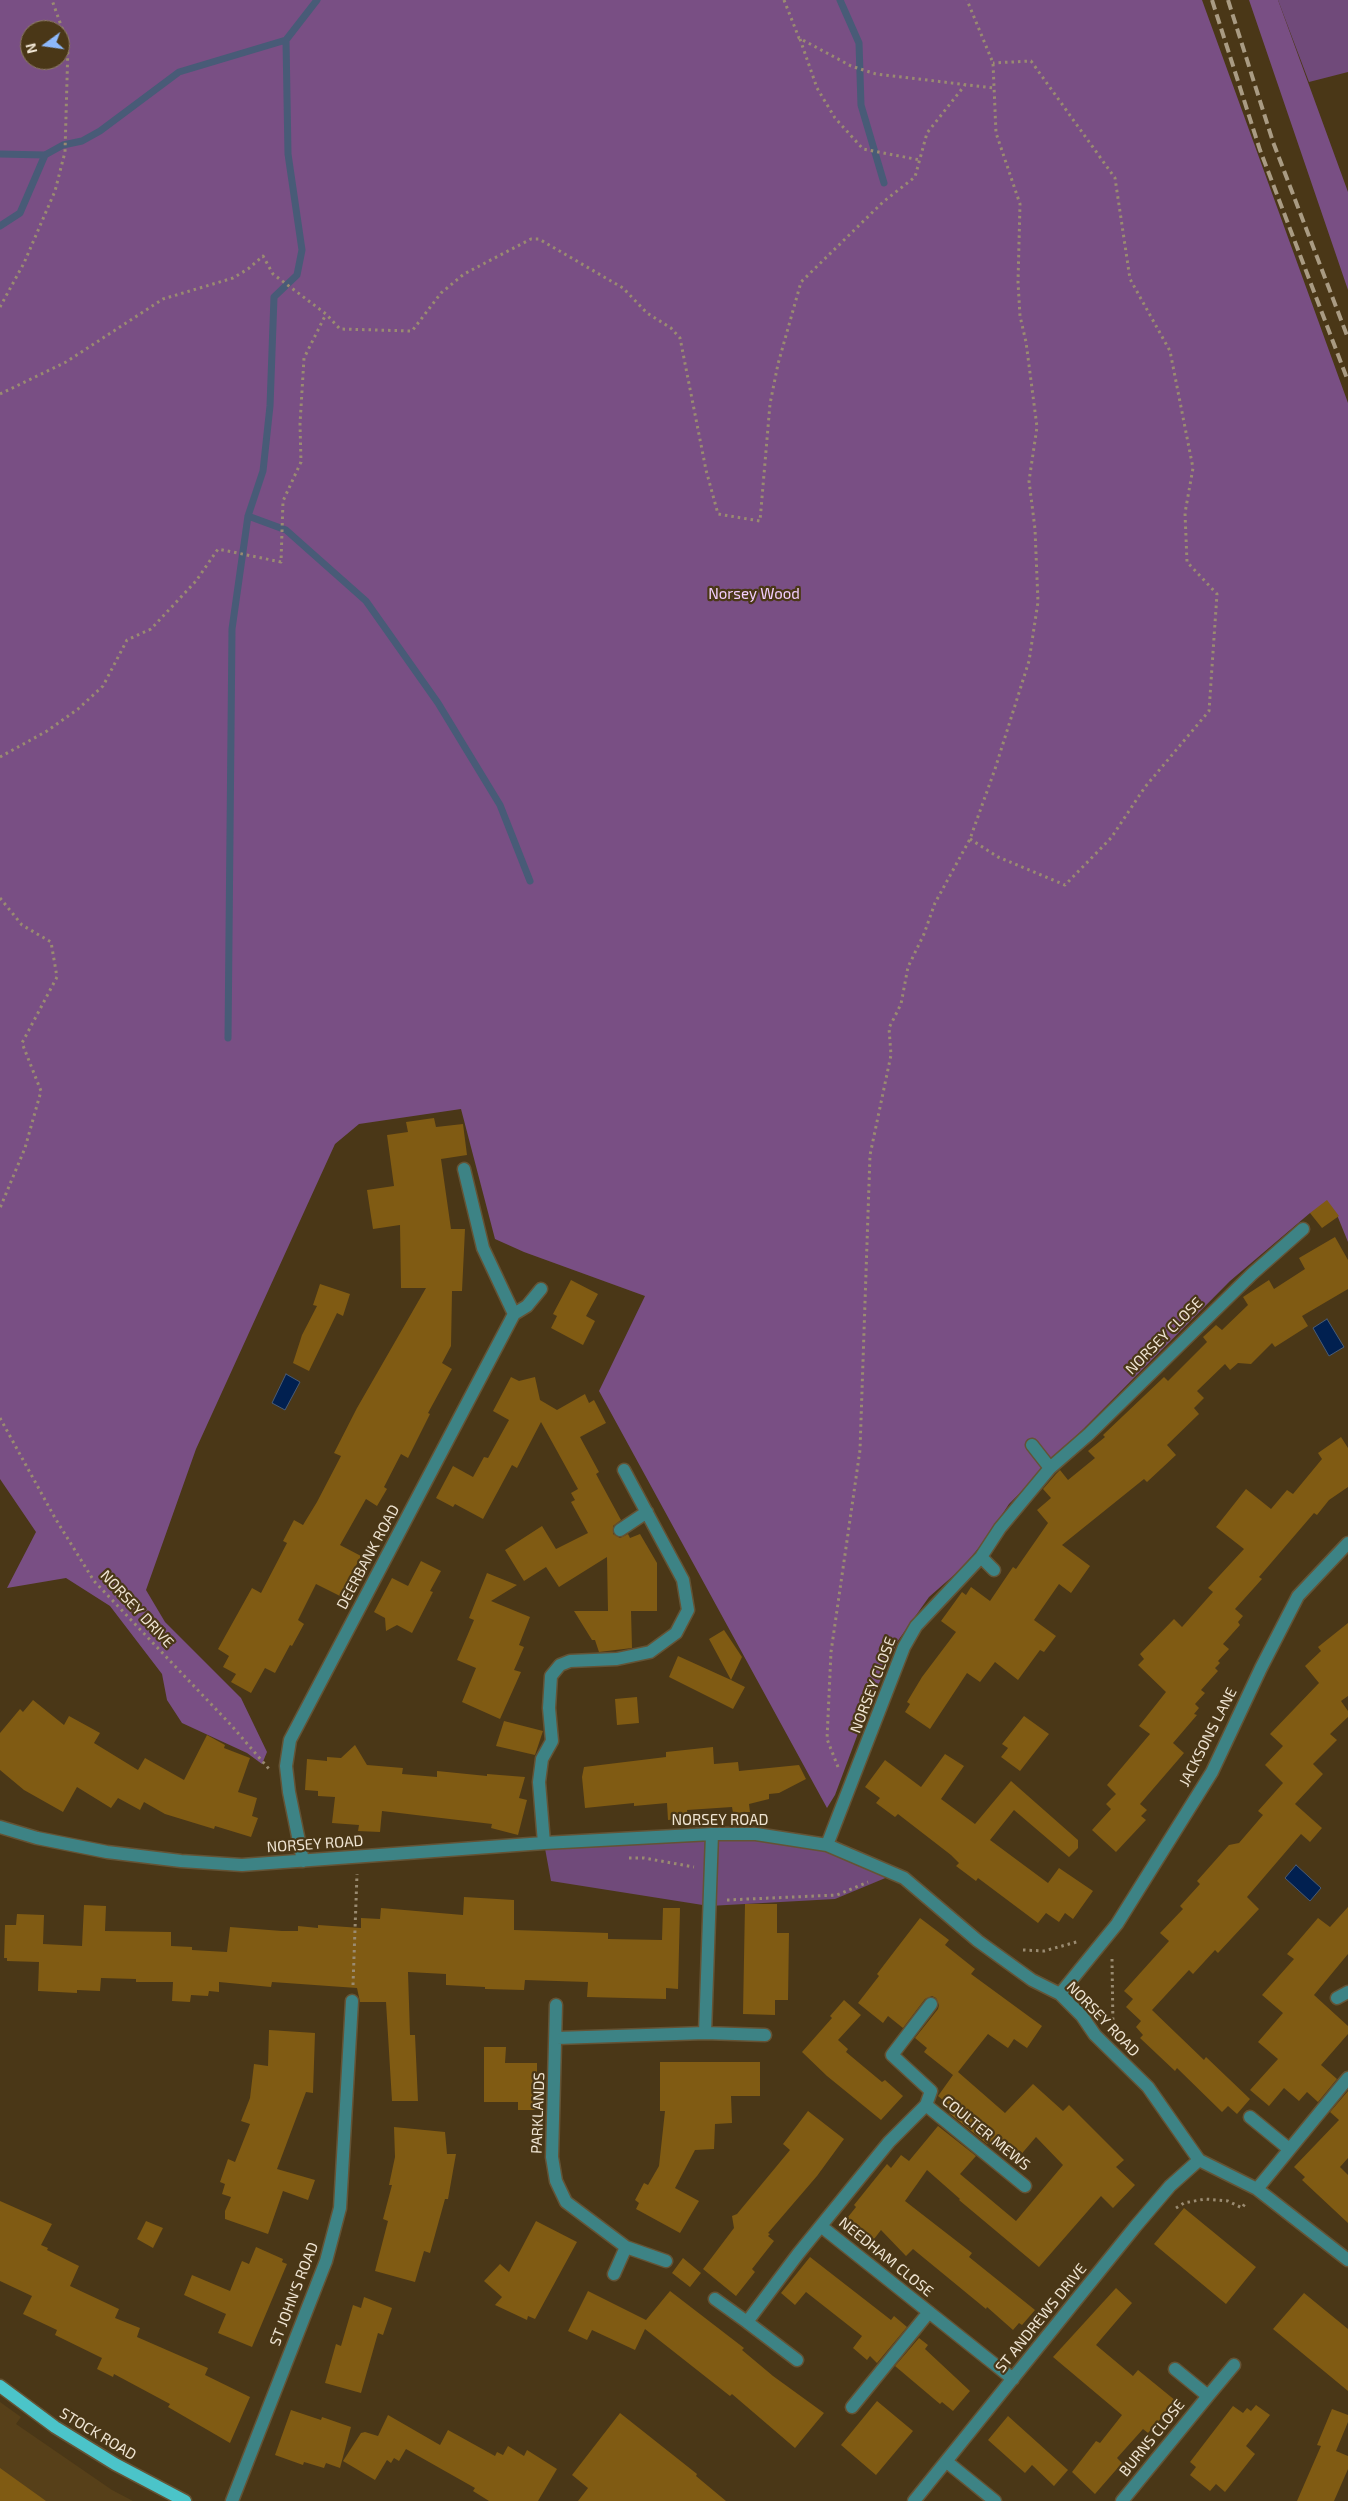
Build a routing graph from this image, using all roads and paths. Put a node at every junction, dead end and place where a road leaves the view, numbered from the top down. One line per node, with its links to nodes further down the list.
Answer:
1 (52, 0): 9 (path)
2 (784, 0): 4 (path)
3 (967, 0): 5 (path)
4 (800, 38): 6 (path); 8 (path)
5 (993, 63): 7 (path); 13 (path)
6 (965, 85): 7 (path); 8 (path)
7 (994, 88): 13 (path)
8 (920, 160): 10 (path)
9 (0, 306)
10 (326, 314): 11 (path); 12 (path)
11 (0, 394)
12 (0, 758)
13 (970, 839): 30 (path)
14 (0, 898): 16 (path)
15 (464, 1169): 19 (street)
16 (0, 1208)
17 (1303, 1229): 22 (street, NORSEY CLOSE)
18 (541, 1289): 19 (street, DEERBANK ROAD)
19 (514, 1314): 37 (street, DEERBANK ROAD)
20 (0, 1418): 29 (path, NORSEY DRIVE)
21 (1032, 1445): 22 (street)
22 (1050, 1468): 27 (street, NORSEY CLOSE)
23 (624, 1470): 24 (street)
24 (648, 1512): 25 (street); 33 (street)
25 (620, 1530)
26 (1348, 1543): 41 (street, JACKSONS LANE)
27 (981, 1557): 28 (street); 30 (street, NORSEY CLOSE)
28 (994, 1570)
29 (270, 1770)
30 (851, 1786): 34 (street, NORSEY CLOSE)
31 (0, 1827): 37 (street, NORSEY ROAD)
32 (712, 1834): 33 (street, NORSEY ROAD); 34 (street, NORSEY ROAD); 38 (street)
33 (544, 1843): 35 (street, NORSEY ROAD)
34 (827, 1845): 39 (street, NORSEY ROAD)
35 (358, 1858): 37 (street, NORSEY ROAD); 42 (path)
36 (624, 1858): 38 (path)
37 (303, 1861)
38 (710, 1870): 40 (street)
39 (892, 1872): 40 (path); 41 (street, NORSEY ROAD)
40 (709, 1901): 45 (street)
41 (1060, 1994): 52 (street, NORSEY ROAD)
42 (352, 2001): 74 (street, ST JOHN'S ROAD)
43 (930, 2004): 49 (street, COULTER MEWS)
44 (556, 2005): 47 (street, PARKLANDS)
45 (704, 2033): 46 (street); 47 (street)
46 (765, 2035)
47 (557, 2038): 58 (street, PARKLANDS)
48 (1348, 2078): 51 (street)
49 (926, 2105): 53 (street, COULTER MEWS); 55 (street, COULTER MEWS)
50 (1250, 2117): 51 (street)
51 (1289, 2149): 54 (street)
52 (1199, 2160): 54 (street, NORSEY ROAD); 68 (street, ST ANDREWS DRIVE)
53 (1025, 2186)
54 (1257, 2189): 56 (path); 59 (street, NORSEY ROAD)
55 (845, 2197): 57 (street, NEEDHAM CLOSE)
56 (1168, 2212)
57 (822, 2227): 63 (street, NEEDHAM CLOSE); 64 (street, NEEDHAM CLOSE)
58 (626, 2248): 60 (street, PARKLANDS); 61 (street)
59 (1348, 2260)
60 (666, 2261)
61 (614, 2274)
62 (715, 2299): 64 (street)
63 (929, 2312): 68 (street, NEEDHAM CLOSE); 71 (street, NEEDHAM CLOSE)
64 (747, 2322): 65 (street)
65 (797, 2360)
66 (1234, 2365): 70 (street, BURNS CLOSE)
67 (1175, 2369): 70 (street, BURNS CLOSE)
68 (1013, 2379): 72 (street, ST ANDREWS DRIVE)
69 (0, 2386): 73 (main road, STOCK ROAD)
70 (1208, 2396): 77 (street, BURNS CLOSE)
71 (852, 2407)
72 (947, 2462): 75 (street, ST ANDREWS DRIVE); 76 (street)
73 (178, 2499)
74 (232, 2501)
75 (914, 2501)
76 (995, 2501)
77 (1122, 2501)

